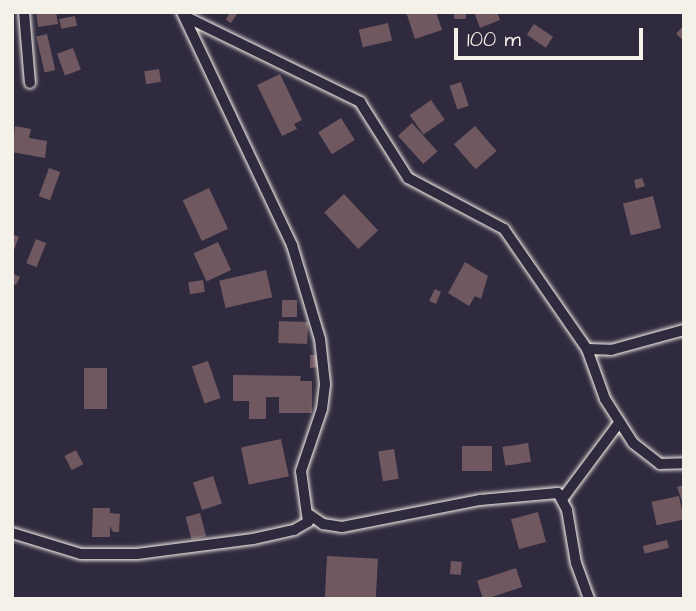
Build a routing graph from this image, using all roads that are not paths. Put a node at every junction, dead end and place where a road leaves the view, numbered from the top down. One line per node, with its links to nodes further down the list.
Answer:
1 (24, 12): 3 (street)
2 (184, 15): 5 (street); 9 (street)
3 (30, 83)
4 (684, 330): 5 (street)
5 (587, 349): 6 (street)
6 (619, 423): 7 (street); 8 (street)
7 (684, 463)
8 (563, 498): 9 (street); 11 (street)
9 (310, 516): 10 (street)
10 (12, 533)
11 (589, 599)

